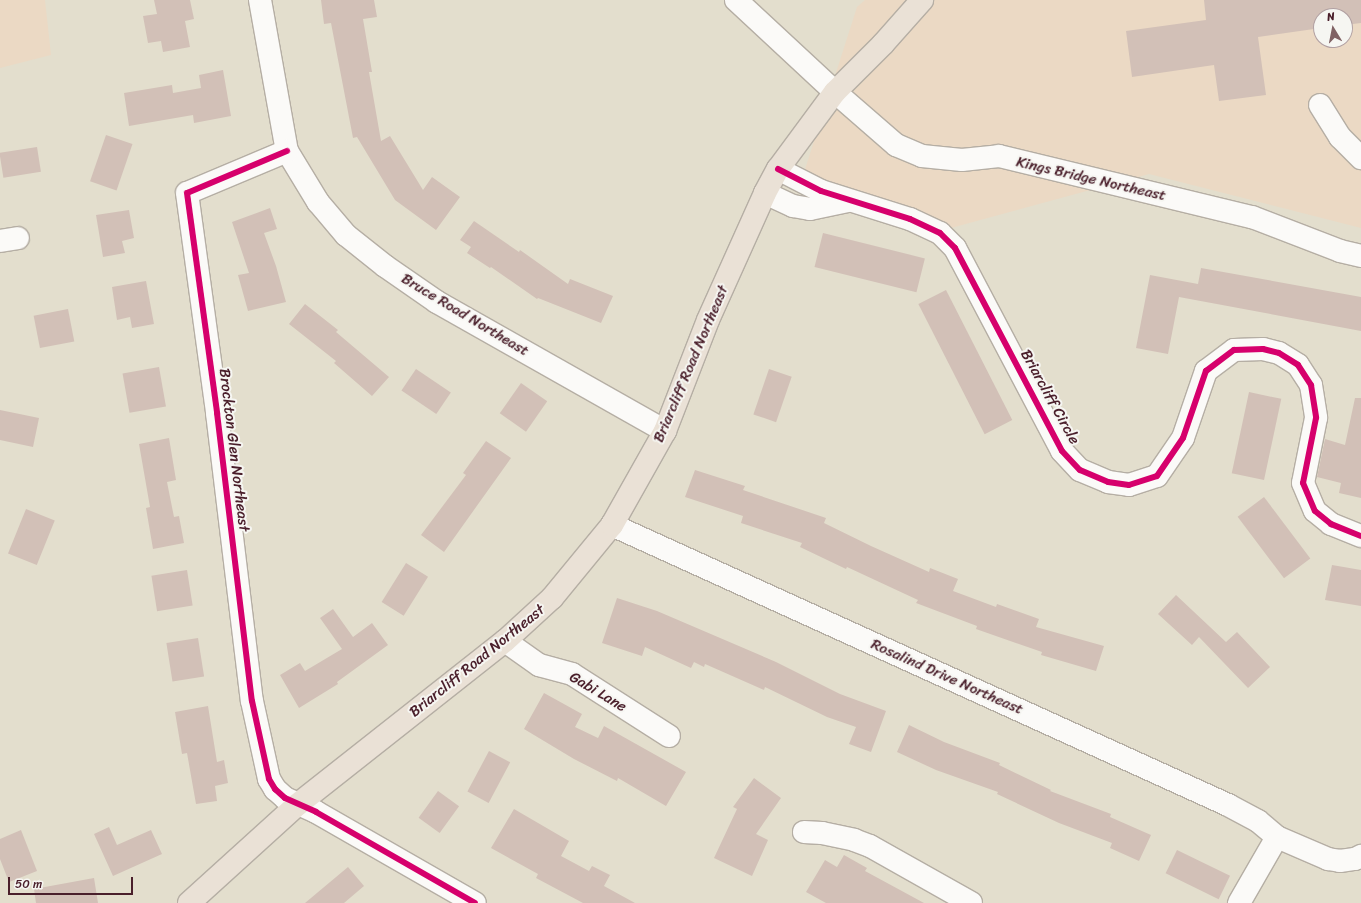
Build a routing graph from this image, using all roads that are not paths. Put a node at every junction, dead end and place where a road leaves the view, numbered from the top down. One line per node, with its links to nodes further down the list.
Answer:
1 (260, 0): 6 (street, Bruce Road Northeast)
2 (736, 0): 4 (street, Kings Bridge Northeast)
3 (922, 0): 4 (main road, Briarcliff Road Northeast)
4 (835, 92): 8 (main road, Briarcliff Road Northeast); 11 (street, Kings Bridge Northeast)
5 (1320, 105): 7 (street)
6 (287, 151): 12 (street, Bruce Road Northeast); 17 (street, Brockton Glen Northeast)
7 (1361, 158)
8 (778, 169): 9 (main road, Briarcliff Road Northeast); 10 (street, Briarcliff Circle)
9 (765, 193): 10 (street, Briarcliff Circle); 12 (main road, Briarcliff Road Northeast)
10 (850, 201): 14 (street, Briarcliff Circle)
11 (1361, 256)
12 (665, 431): 13 (main road, Briarcliff Road Northeast)
13 (612, 525): 15 (main road, Briarcliff Road Northeast); 19 (street, Rosalind Drive Northeast)
14 (1361, 536)
15 (505, 641): 16 (street, Gabi Lane); 17 (main road, Briarcliff Road Northeast)
16 (669, 736)
17 (297, 804): 21 (main road, Briarcliff Road Northeast); 22 (street)
18 (804, 832): 23 (street)
19 (1277, 837): 20 (street, Rosalind Drive Northeast); 24 (street)
20 (1361, 856)
21 (190, 903)
22 (475, 903)
23 (971, 903)
24 (1238, 903)

